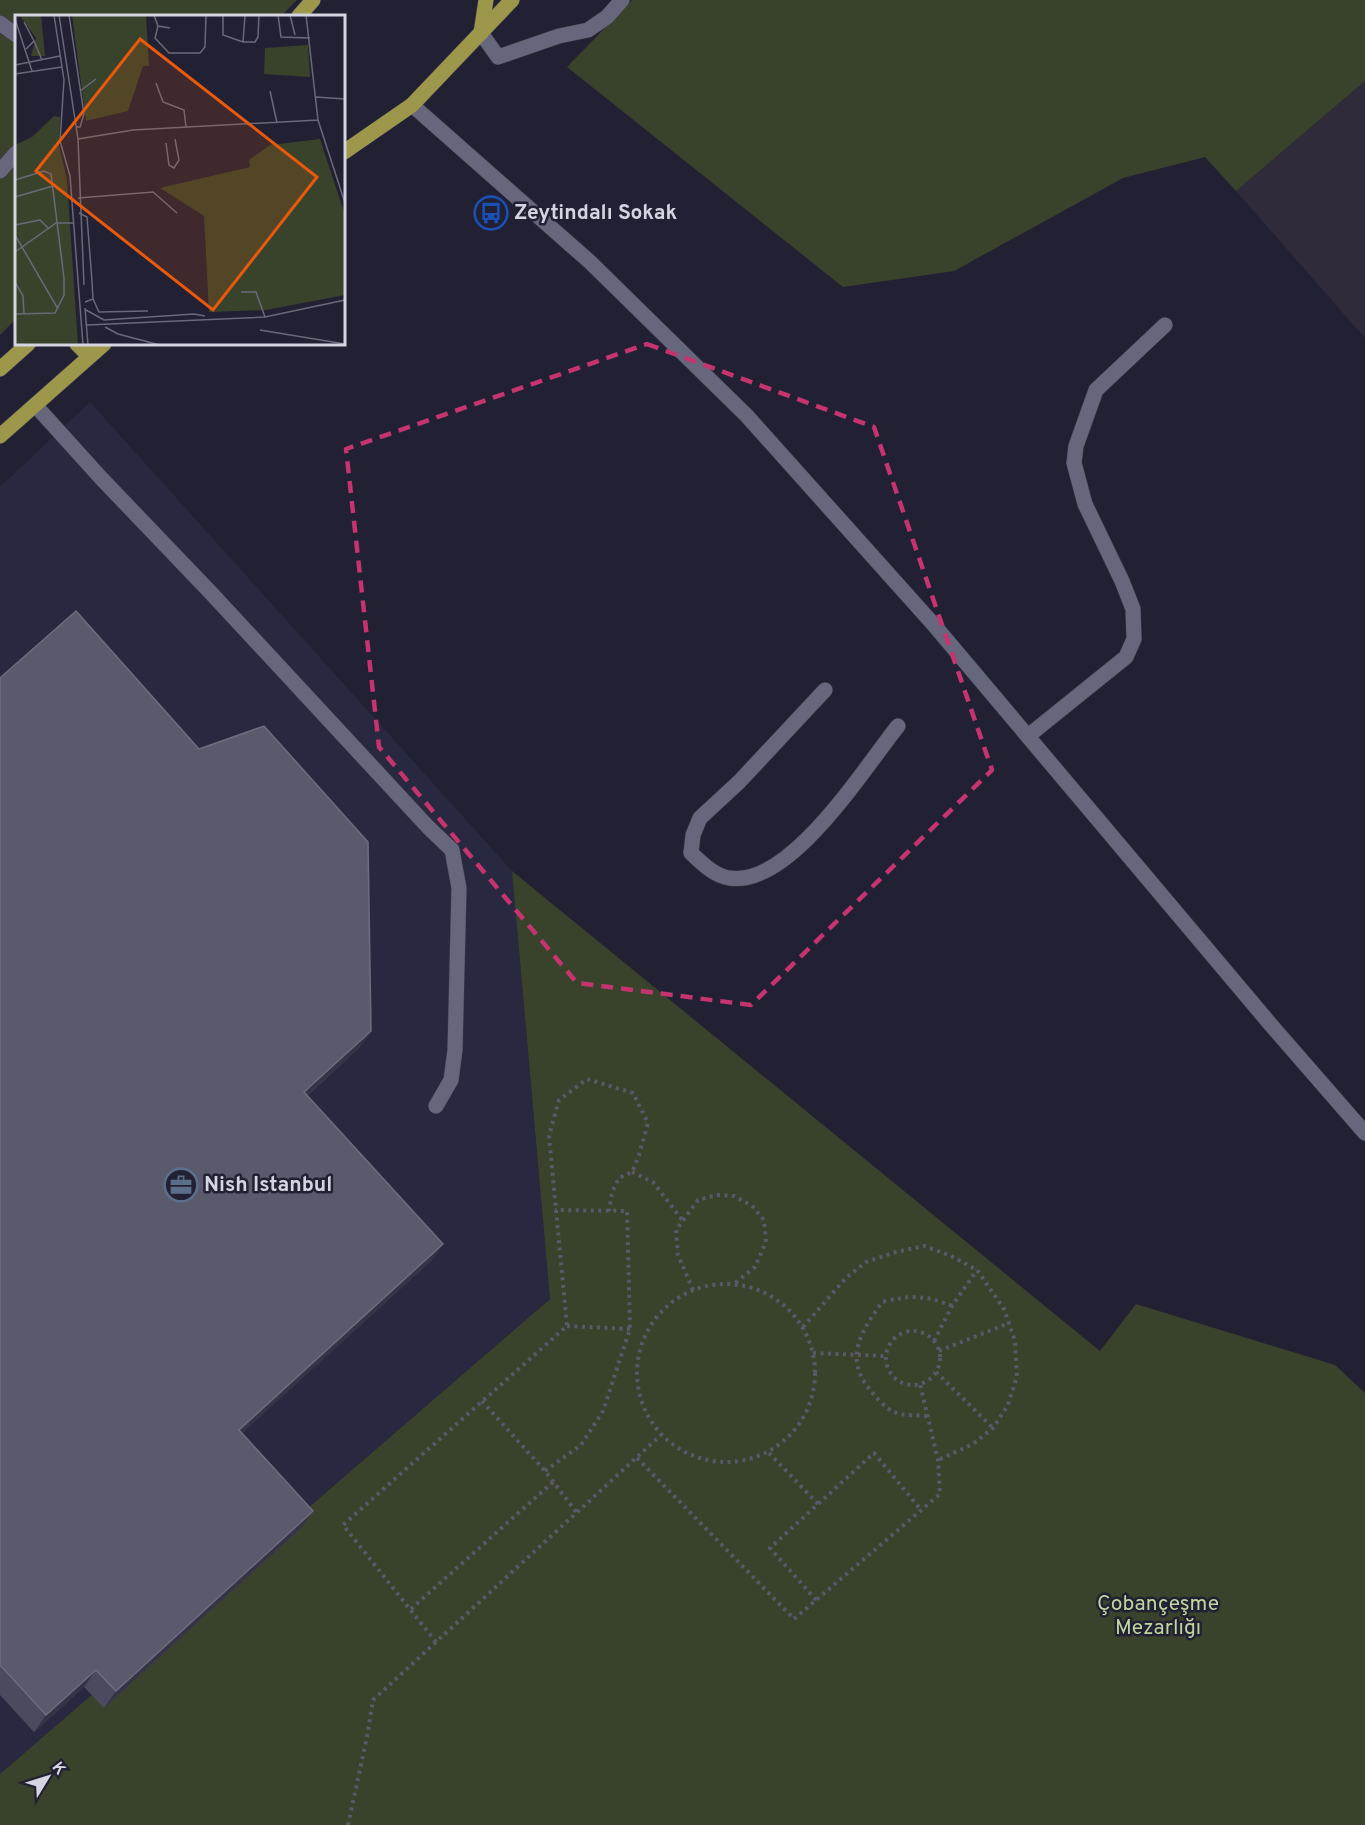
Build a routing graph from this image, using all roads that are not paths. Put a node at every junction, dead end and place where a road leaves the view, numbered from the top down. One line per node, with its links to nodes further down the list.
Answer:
1 (313, 0): 5 (main road)
2 (486, 0): 7 (main road)
3 (512, 0): 7 (main road)
4 (622, 0): 7 (street)
5 (300, 15)
6 (0, 23): 8 (street)
7 (481, 33): 9 (main road)
8 (15, 34)
9 (412, 105): 10 (main road); 23 (street)
10 (345, 151)
11 (15, 154): 12 (street)
12 (0, 171)
13 (1165, 325): 23 (street)
14 (27, 345): 18 (main road)
15 (78, 345): 17 (main road)
16 (103, 345): 17 (main road)
17 (89, 356): 19 (main road)
18 (0, 369)
19 (35, 405): 20 (main road); 24 (street)
20 (0, 436)
21 (825, 690): 22 (street)
22 (898, 726)
23 (1028, 736): 25 (street)
24 (436, 1106)
25 (1365, 1134)

